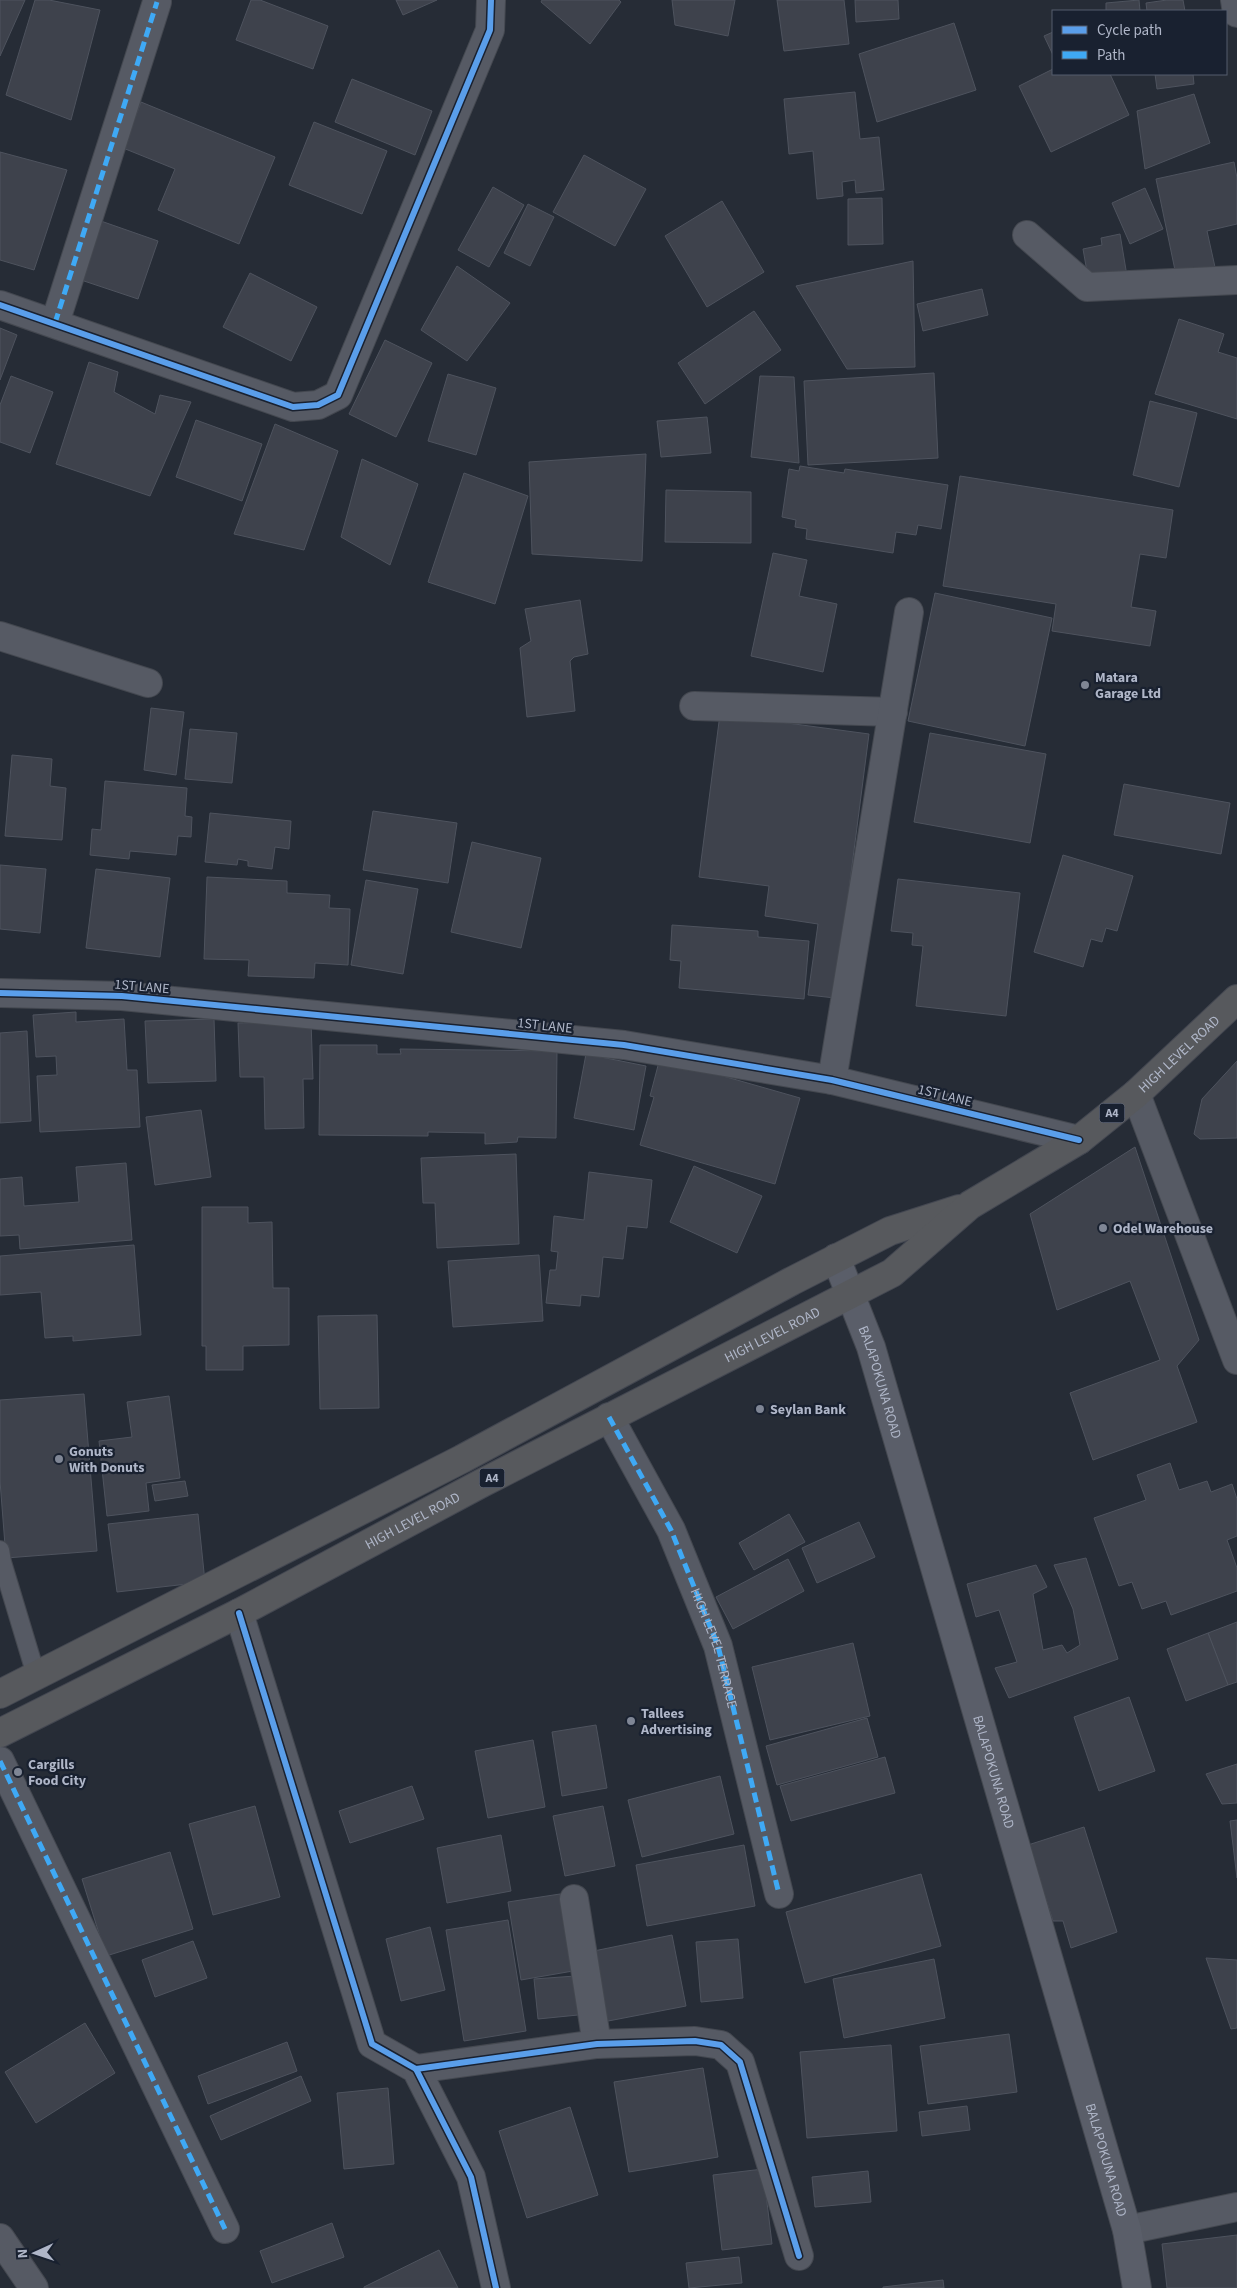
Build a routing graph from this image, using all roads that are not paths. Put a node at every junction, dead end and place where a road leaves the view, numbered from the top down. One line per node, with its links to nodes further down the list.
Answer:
1 (491, 0): 8 (street)
2 (1234, 0): 4 (street)
3 (157, 2): 8 (street)
4 (1237, 13)
5 (1027, 235): 6 (street)
6 (1237, 280)
7 (0, 305): 8 (street)
8 (55, 323)
9 (909, 612): 13 (street)
10 (0, 636): 11 (street)
11 (148, 683)
12 (694, 706): 13 (street)
13 (893, 712): 16 (street)
14 (0, 993): 16 (street, 1ST LANE)
15 (1237, 998): 17 (highway, HIGH LEVEL ROAD / A4)
16 (832, 1080): 18 (street, 1ST LANE)
17 (1136, 1094): 18 (highway, HIGH LEVEL ROAD / A4); 22 (street)
18 (1079, 1140): 19 (highway, HIGH LEVEL ROAD / A4)
19 (970, 1205): 20 (highway, HIGH LEVEL ROAD / A4); 21 (highway, HIGH LEVEL ROAD / A4)
20 (836, 1258): 21 (main road, BALAPOKUNA ROAD); 26 (highway, HIGH LEVEL ROAD / A4)
21 (850, 1294): 23 (highway, HIGH LEVEL ROAD / A4); 36 (main road, BALAPOKUNA ROAD)
22 (1237, 1360)
23 (610, 1417): 25 (highway, HIGH LEVEL ROAD / A4); 30 (street, HIGH LEVEL TERRACE)
24 (0, 1550): 26 (lane)
25 (239, 1612): 28 (highway, HIGH LEVEL ROAD / A4); 33 (street)
26 (36, 1675): 27 (highway, HIGH LEVEL ROAD / A4)
27 (0, 1694)
28 (0, 1733)
29 (0, 1761): 35 (street)
30 (779, 1894)
31 (574, 1899): 32 (street)
32 (597, 2044): 33 (street); 38 (street)
33 (416, 2068): 40 (street)
34 (1237, 2207): 36 (street)
35 (225, 2230)
36 (1127, 2230): 41 (main road, BALAPOKUNA ROAD)
37 (0, 2238): 39 (street)
38 (799, 2256)
39 (34, 2288)
40 (496, 2288)
41 (1136, 2288)

